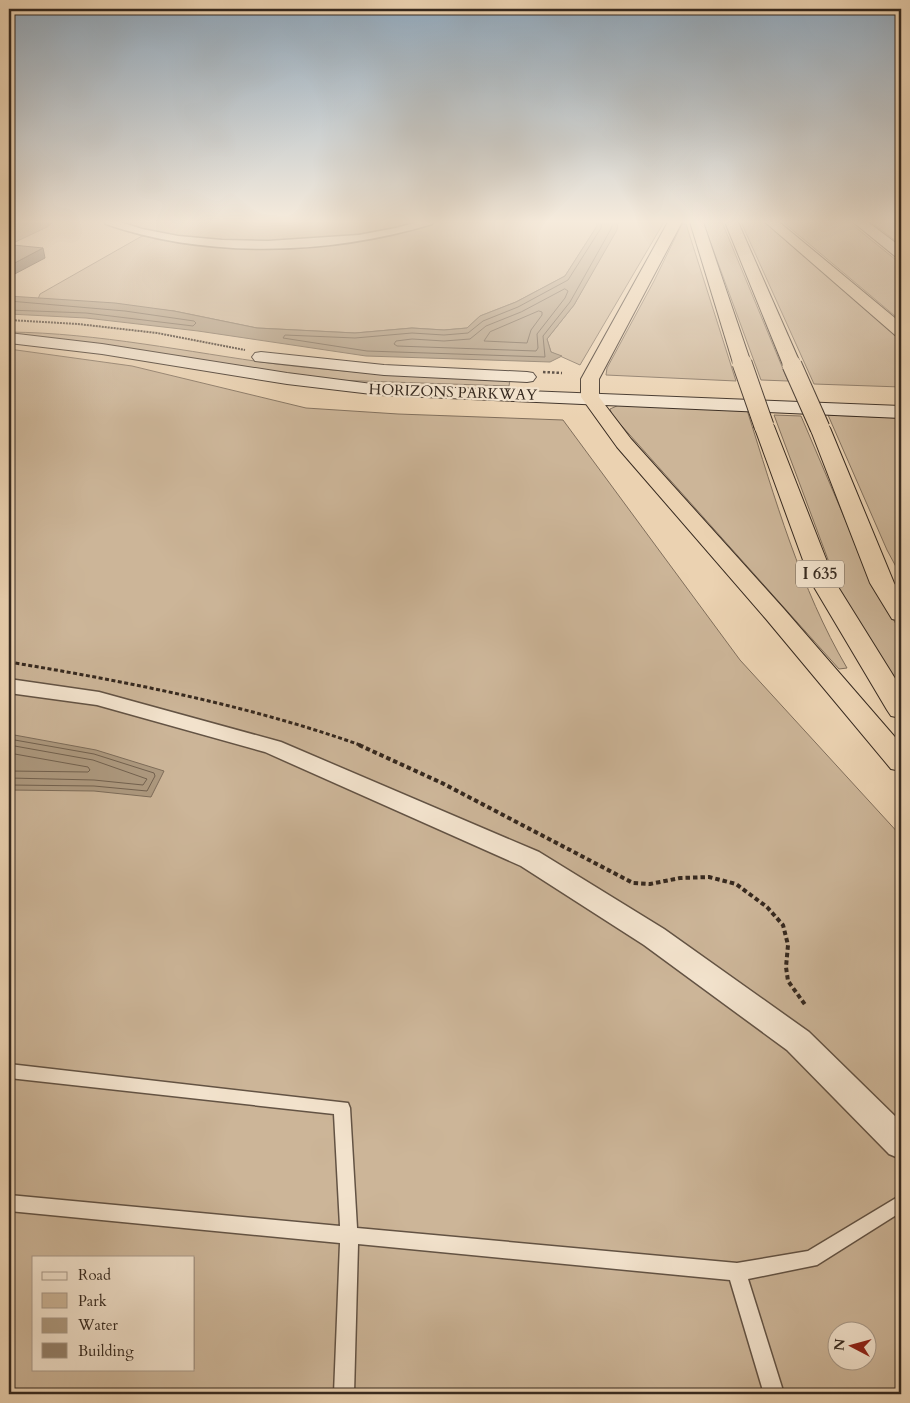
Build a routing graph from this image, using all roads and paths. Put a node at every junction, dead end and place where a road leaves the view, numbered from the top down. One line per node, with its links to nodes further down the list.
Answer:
1 (641, 287): 15 (highway)
2 (717, 287): 22 (highway, I 635, bridge)
3 (759, 287): 19 (highway, bridge)
4 (849, 287): 6 (highway)
5 (9, 326): 8 (main road)
6 (901, 331)
7 (9, 338): 15 (main road, HORIZONS PARKWAY)
8 (146, 339)
9 (242, 354): 10 (main road, HORIZONS PARKWAY)
10 (540, 377)
11 (570, 378): 15 (main road, HORIZONS PARKWAY)
12 (610, 380): 15 (main road, HORIZONS PARKWAY)
13 (736, 386): 14 (main road)
14 (765, 387)
15 (590, 388): 18 (main road, HORIZONS PARKWAY); 23 (highway)
16 (785, 388): 17 (main road)
17 (824, 390)
18 (901, 412)
19 (901, 614)
20 (9, 662): 24 (path)
21 (9, 686): 26 (street)
22 (901, 710)
23 (901, 762)
24 (806, 1006)
25 (9, 1071): 29 (lane)
26 (901, 1144)
27 (9, 1203): 29 (lane)
28 (901, 1203): 30 (lane)
29 (349, 1234): 30 (lane); 31 (lane)
30 (737, 1272): 32 (lane)
31 (344, 1394)
32 (774, 1394)

